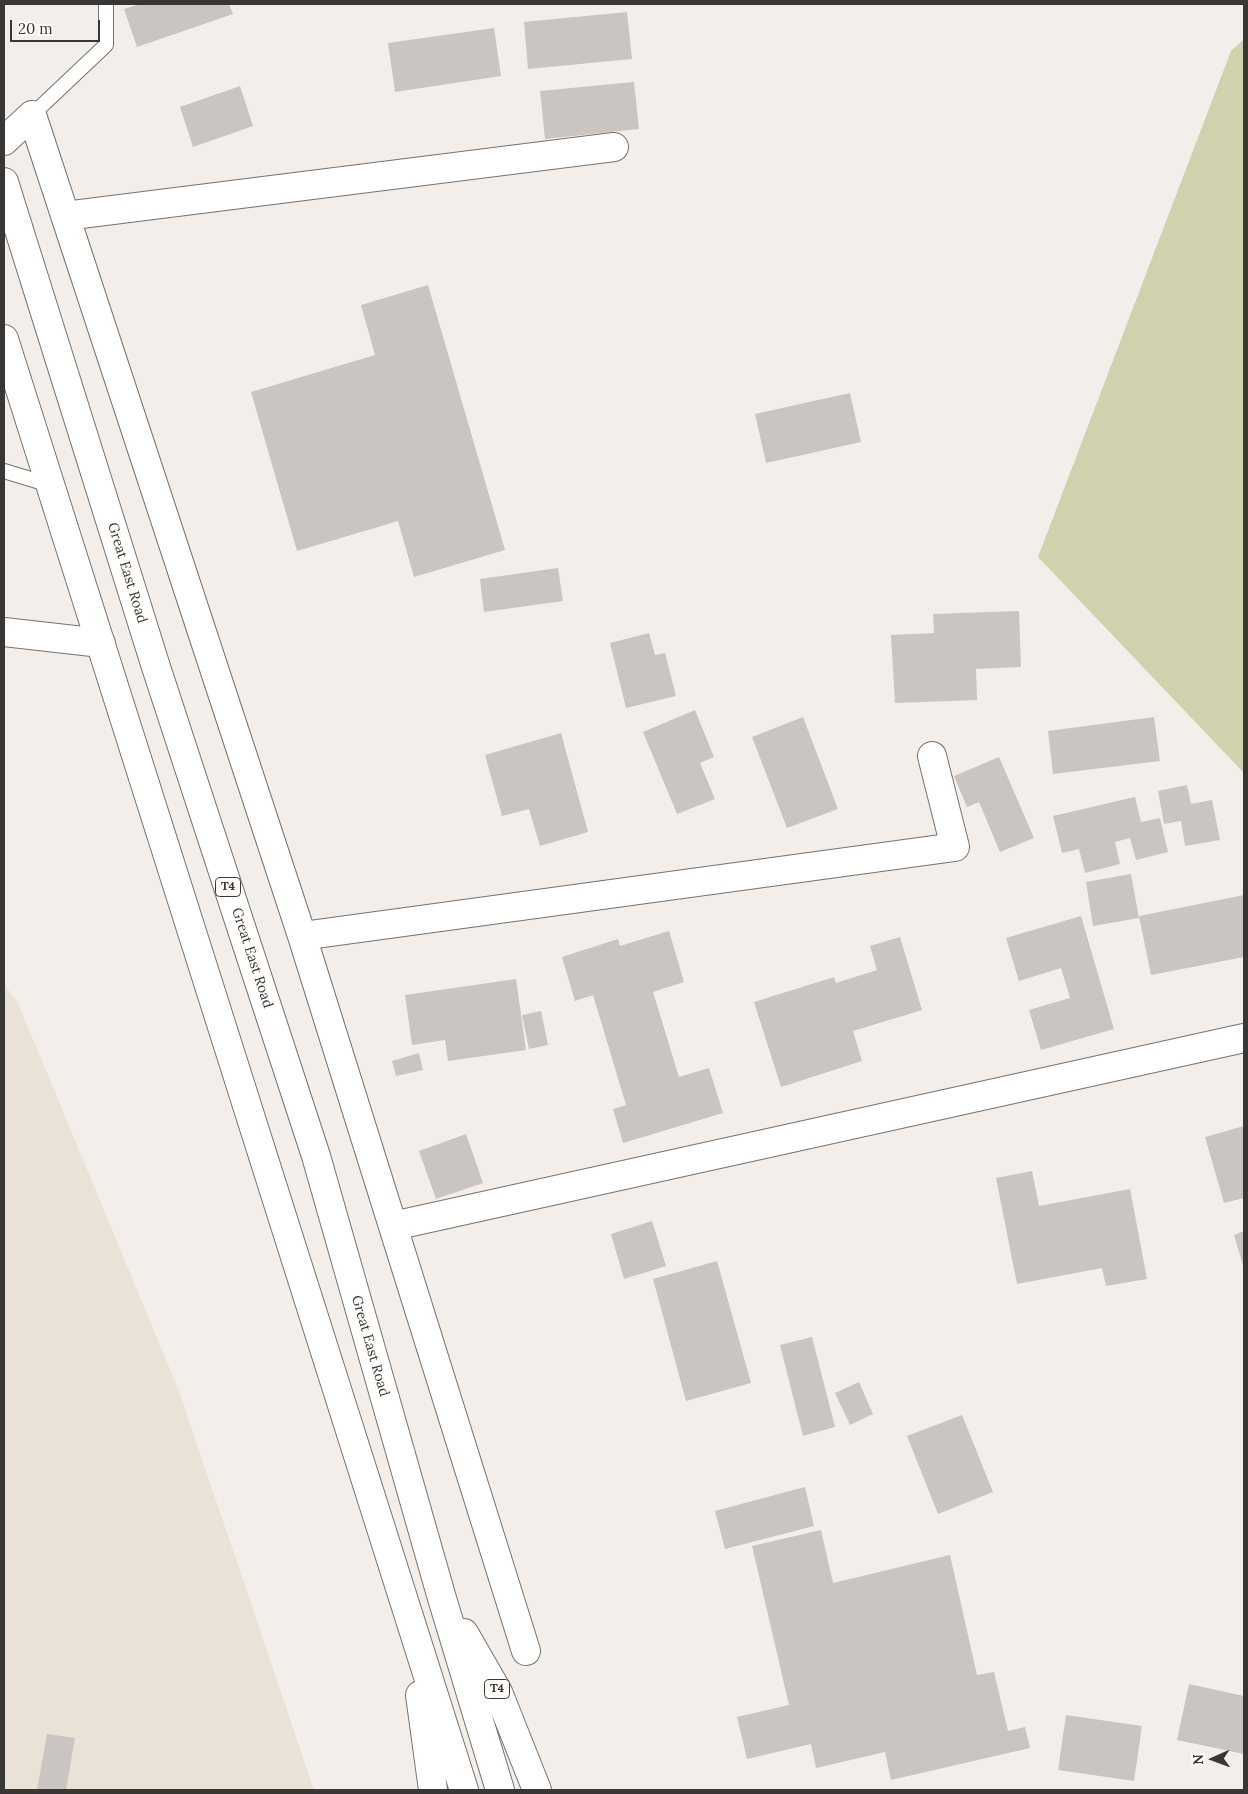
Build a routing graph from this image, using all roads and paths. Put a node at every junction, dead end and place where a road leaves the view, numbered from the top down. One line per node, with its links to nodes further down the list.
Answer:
1 (106, 4): 2 (lane)
2 (32, 115): 3 (street); 6 (street)
3 (4, 141)
4 (614, 147): 6 (street)
5 (4, 182): 16 (street, Great East Road / T4)
6 (65, 216): 13 (street)
7 (4, 339): 9 (street)
8 (4, 471): 9 (lane)
9 (50, 486): 11 (street)
10 (4, 632): 11 (street)
11 (101, 643): 17 (street)
12 (932, 756): 13 (street)
13 (302, 936): 15 (street)
14 (1244, 1038): 15 (street)
15 (393, 1226): 18 (street)
16 (442, 1595): 21 (street, Great East Road / T4); 22 (street, Great East Road / T4)
17 (410, 1621): 19 (street); 20 (street)
18 (526, 1651)
19 (433, 1790)
20 (464, 1790)
21 (500, 1790)
22 (537, 1790)

